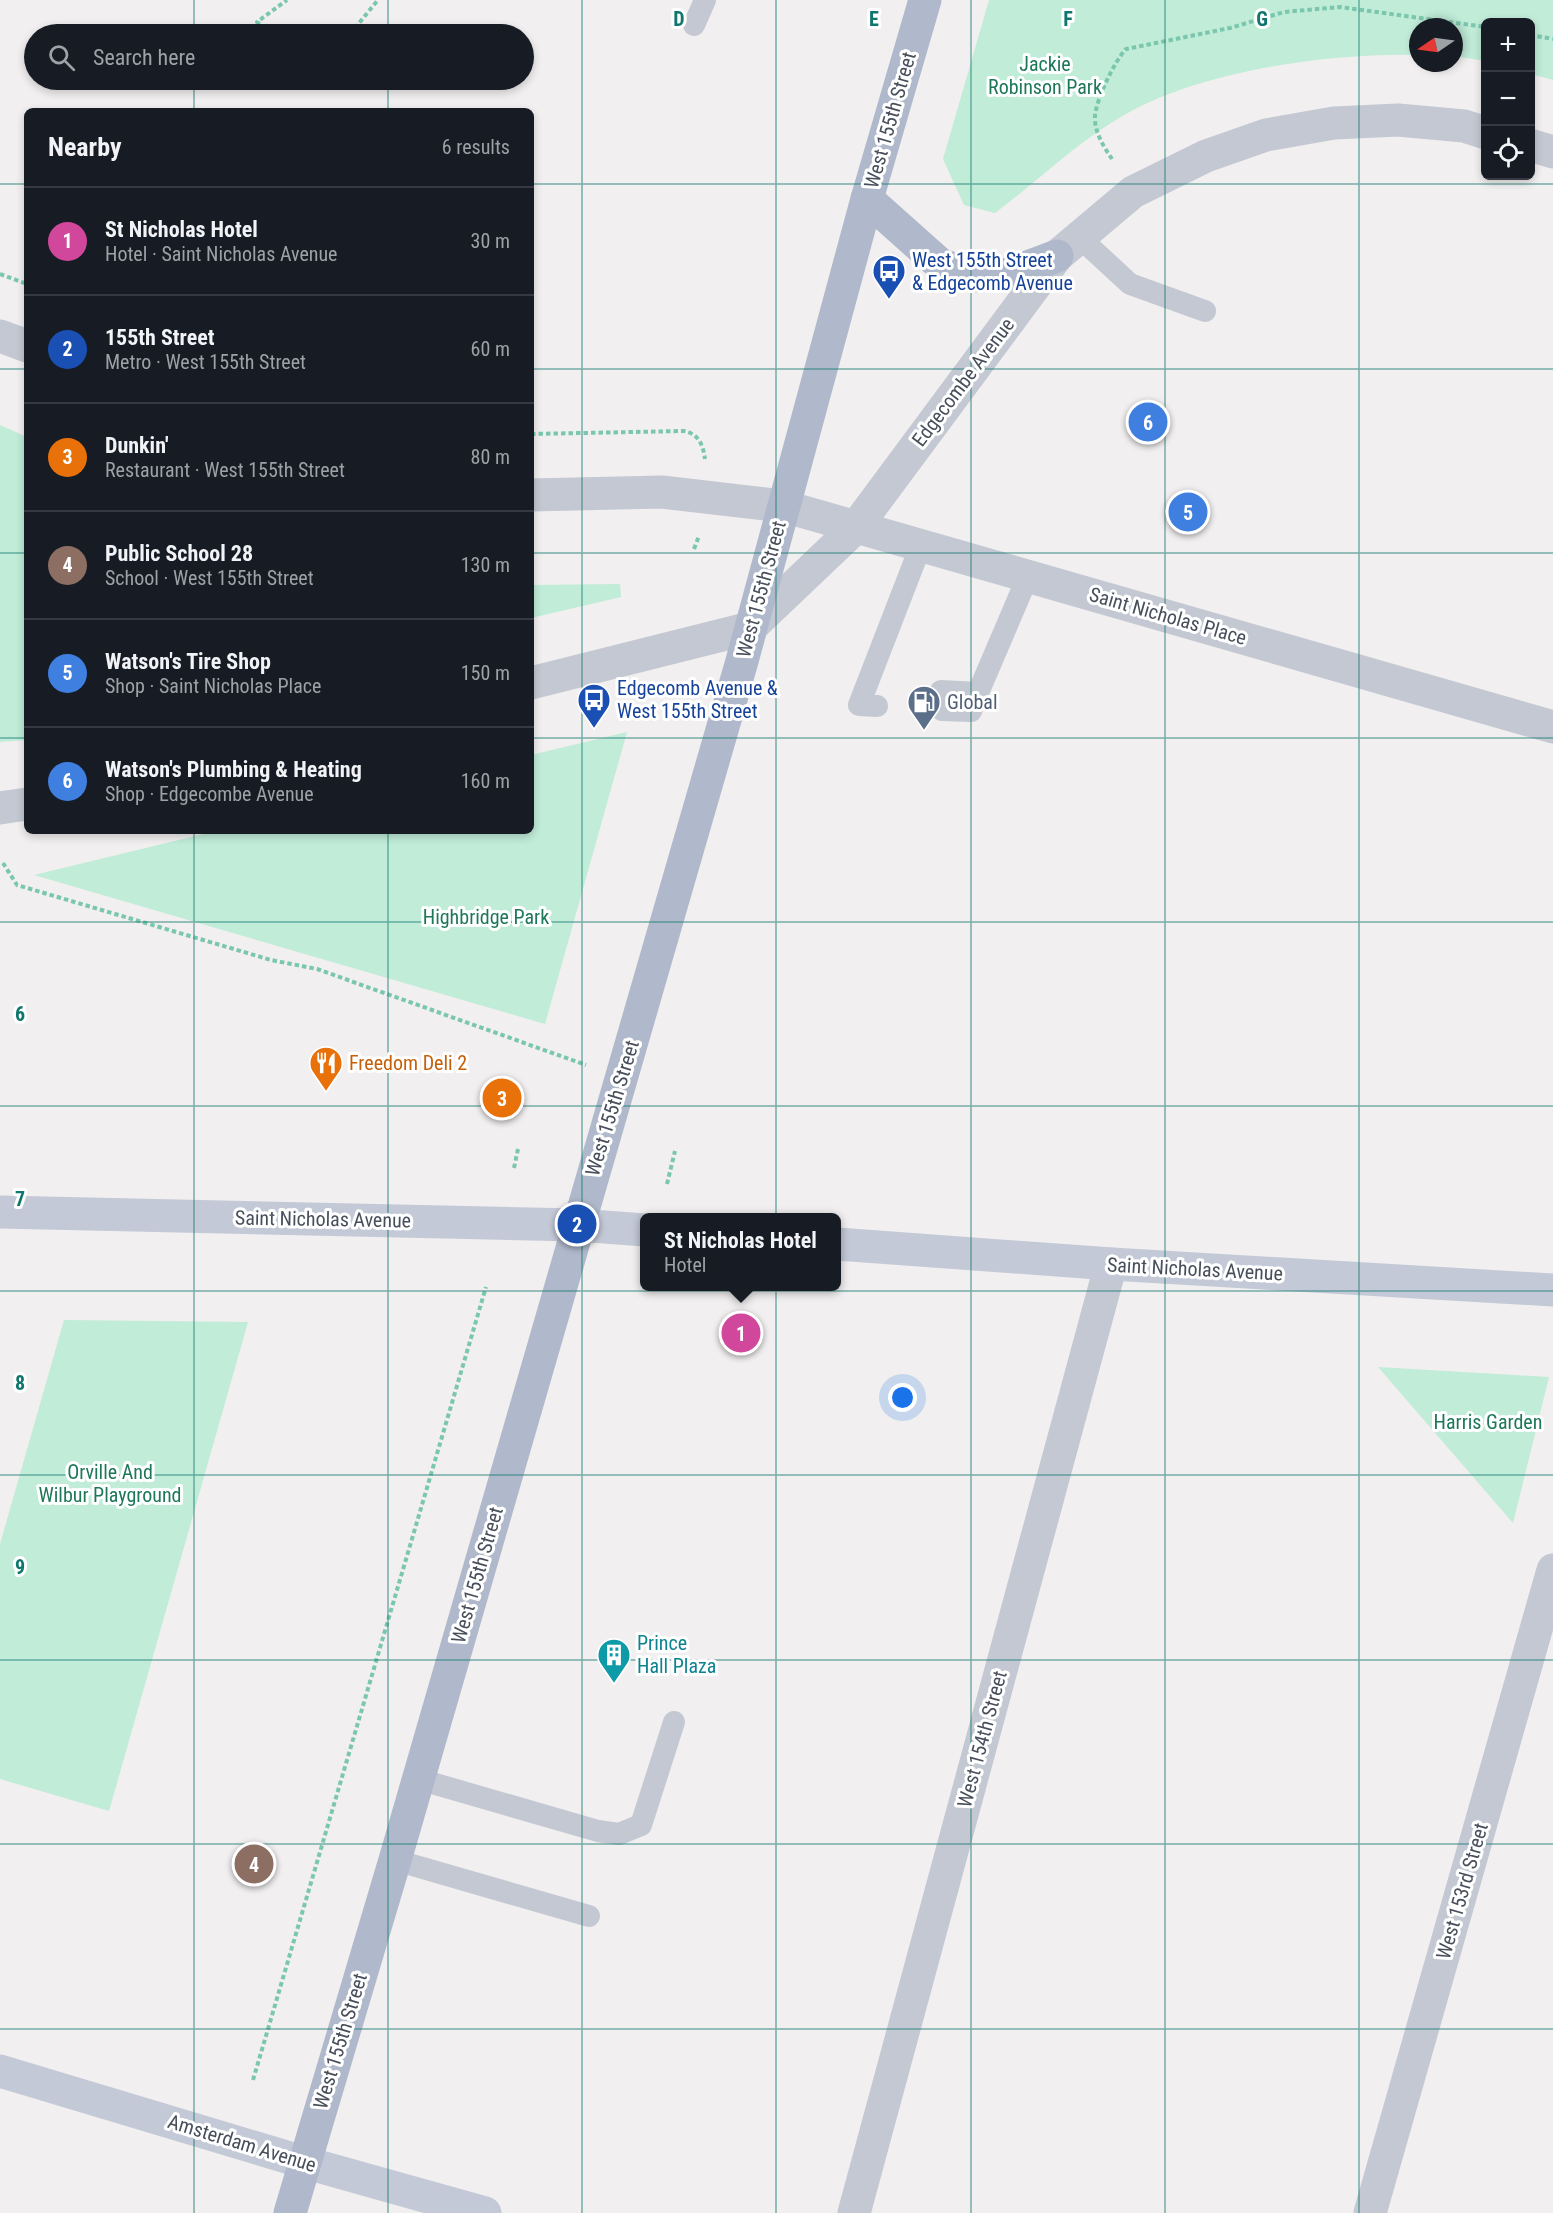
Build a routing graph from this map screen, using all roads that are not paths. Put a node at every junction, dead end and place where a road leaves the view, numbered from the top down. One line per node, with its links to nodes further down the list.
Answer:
1 (705, 0): 4 (lane)
2 (920, 0): 5 (street)
3 (925, 0): 9 (main road, West 155th Street)
4 (694, 26)
5 (898, 75)
6 (1481, 132): 10 (street, Edgecombe Avenue)
7 (1535, 147): 8 (street)
8 (1553, 152)
9 (867, 199): 10 (main road); 15 (main road, West 155th Street)
10 (1067, 246): 11 (lane); 16 (street, Edgecombe Avenue)
11 (1205, 311)
12 (0, 336): 13 (street)
13 (24, 345)
14 (534, 495): 15 (street, Saint Nicholas Place)
15 (783, 506): 16 (street, Saint Nicholas Place); 19 (main road, West 155th Street)
16 (856, 527): 17 (street, Saint Nicholas Place); 19 (street, Edgecombe Avenue)
17 (921, 546): 18 (street, Saint Nicholas Place); 21 (lane)
18 (1029, 576): 22 (lane); 23 (street, Saint Nicholas Place)
19 (750, 628): 20 (street, Edgecombe Avenue); 27 (main road, West 155th Street)
20 (534, 682)
21 (873, 694)
22 (941, 700)
23 (1553, 727)
24 (24, 804): 25 (street)
25 (0, 808)
26 (0, 1212): 27 (main road, Saint Nicholas Avenue)
27 (577, 1225): 28 (main road, Saint Nicholas Avenue); 34 (main road, West 155th Street)
28 (640, 1230)
29 (841, 1244): 30 (main road, Saint Nicholas Avenue)
30 (1111, 1264): 31 (main road, Saint Nicholas Avenue); 41 (street, West 154th Street)
31 (1553, 1290)
32 (1553, 1570): 42 (street, West 153rd Street)
33 (674, 1722): 34 (lane)
34 (418, 1779): 35 (main road, West 155th Street)
35 (395, 1860): 36 (lane); 38 (main road, West 155th Street)
36 (589, 1916)
37 (0, 2071): 38 (main road, Amsterdam Avenue)
38 (303, 2162): 39 (main road, West 155th Street); 40 (main road, Amsterdam Avenue)
39 (290, 2213)
40 (485, 2213)
41 (855, 2213)
42 (1370, 2213)

